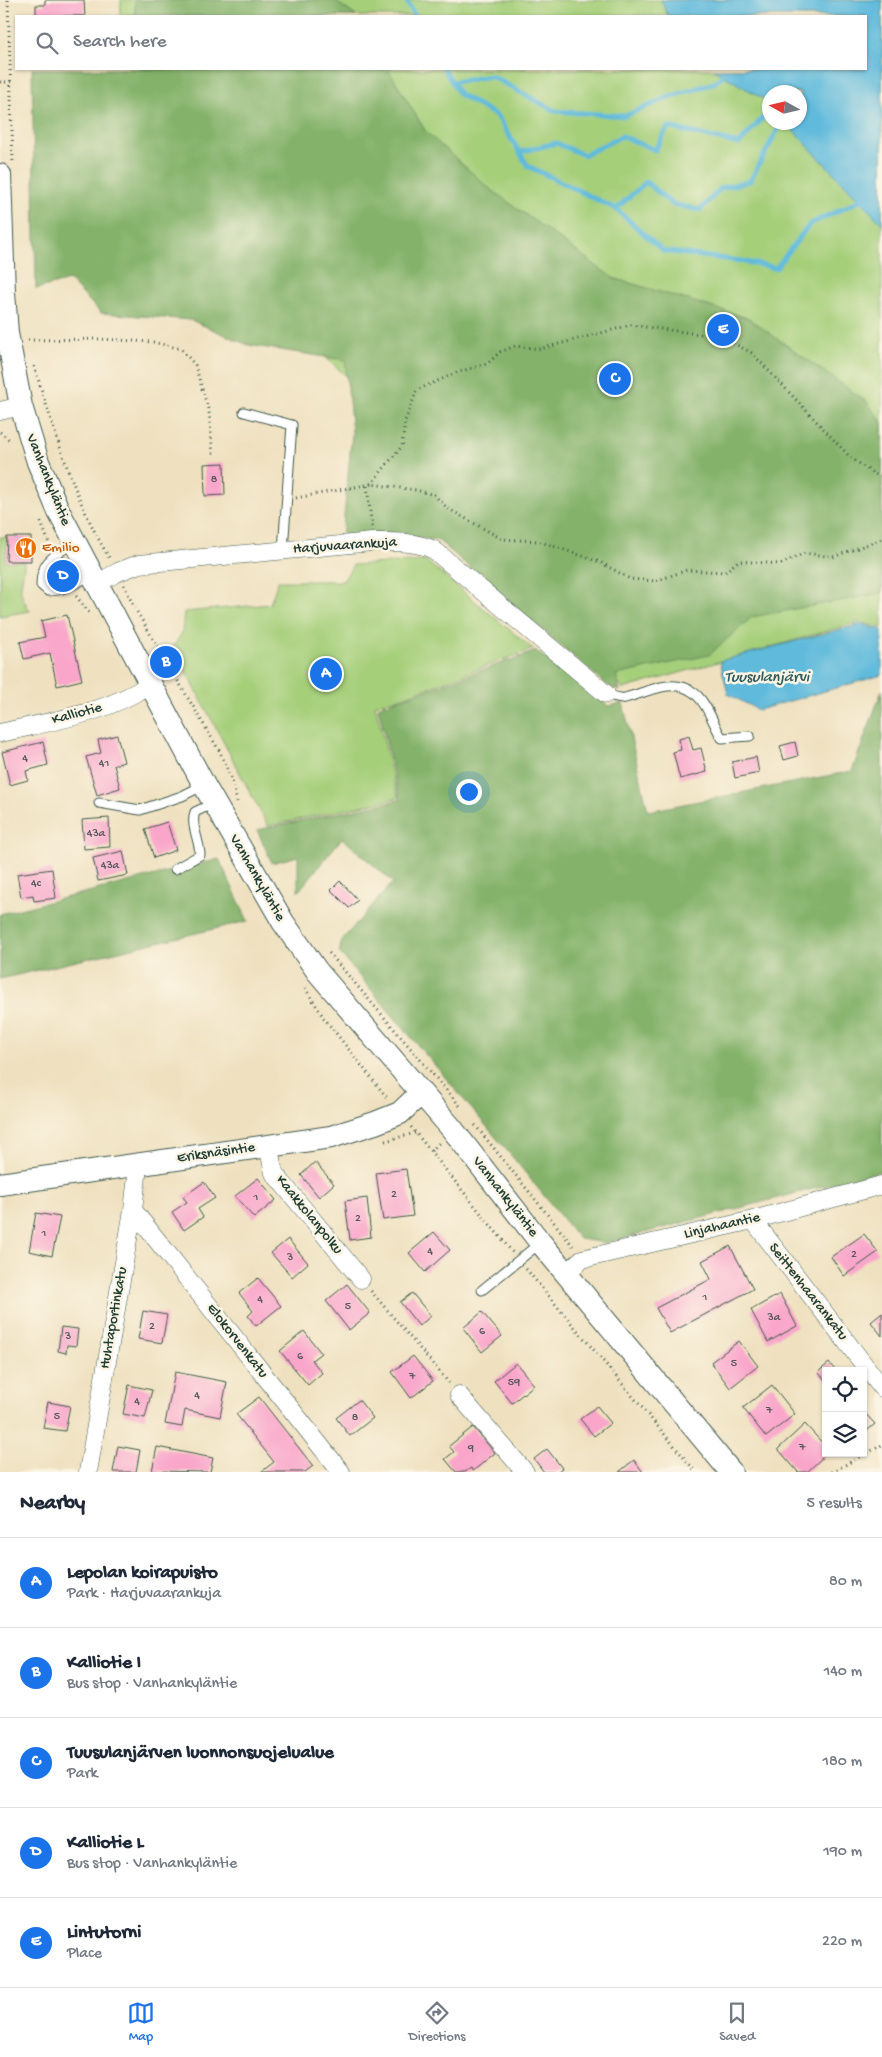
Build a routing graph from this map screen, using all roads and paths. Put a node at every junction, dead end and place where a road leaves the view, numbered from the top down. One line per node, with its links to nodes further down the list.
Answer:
1 (8, 0): 3 (path)
2 (0, 82): 3 (path)
3 (11, 82): 4 (path)
4 (7, 172): 9 (street, Vanhankyläntie)
5 (25, 334): 6 (path)
6 (27, 340): 7 (path); 11 (path)
7 (29, 349)
8 (32, 357): 20 (path)
9 (10, 409): 17 (street, Vanhankyläntie)
10 (244, 412): 15 (lane)
11 (213, 454)
12 (882, 476): 13 (path)
13 (372, 484): 14 (path); 16 (path)
14 (367, 486): 15 (path); 18 (path)
15 (286, 500): 19 (lane)
16 (882, 539)
17 (74, 541): 21 (street, Vanhankyläntie); 21 (lane)
18 (372, 542): 19 (street, Harjuvaarankuja); 23 (street, Harjuvaarankuja)
19 (282, 550): 20 (street, Harjuvaarankuja)
20 (118, 572): 21 (street, Harjuvaarankuja); 28 (path)
21 (94, 580): 22 (street, Vanhankyläntie)
22 (150, 684): 24 (street, Kalliotie); 26 (street, Vanhankyläntie)
23 (606, 694): 25 (lane)
24 (0, 733)
25 (750, 736)
26 (209, 794): 27 (lane); 29 (lane); 32 (street, Vanhankyläntie)
27 (99, 804)
28 (239, 810)
29 (175, 869)
30 (323, 945): 33 (path)
31 (303, 985): 34 (path, Vanhankyläntie)
32 (421, 1093): 34 (street, Eriksnäsintie); 42 (street, Vanhankyläntie)
33 (462, 1109)
34 (400, 1113): 36 (street, Eriksnäsintie); 43 (path, Vanhankyläntie)
35 (474, 1123): 44 (path)
36 (268, 1146): 37 (street, Eriksnäsintie); 45 (street, Kaakkolanpolku)
37 (135, 1164): 38 (street, Eriksnäsintie); 40 (street, Huhtaportinkatu)
38 (0, 1184)
39 (882, 1185): 41 (street, Linjahaantie)
40 (133, 1210): 50 (street, Huhtaportinkatu); 51 (street, Elokorvenkatu)
41 (752, 1220): 44 (street, Linjahaantie); 47 (street, Seittenhaarankatu)
42 (540, 1242): 43 (lane); 44 (street, Vanhankyläntie)
43 (518, 1260): 46 (lane); 53 (path, Vanhankyläntie)
44 (574, 1266): 54 (street, Vanhankyläntie)
45 (361, 1279): 48 (path)
46 (482, 1290)
47 (882, 1388)
48 (459, 1395): 52 (street)
49 (882, 1445): 55 (path)
50 (88, 1472)
51 (341, 1472)
52 (525, 1472)
53 (696, 1472)
54 (731, 1472)
55 (832, 1472)

